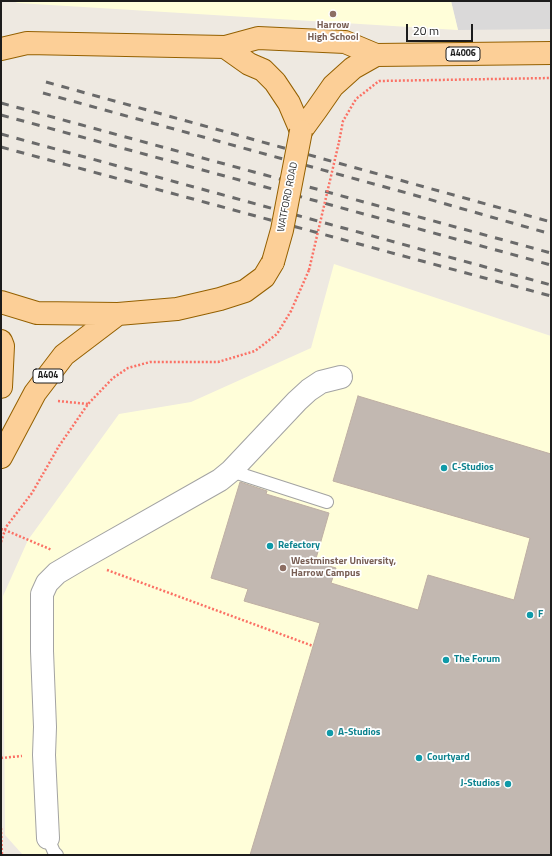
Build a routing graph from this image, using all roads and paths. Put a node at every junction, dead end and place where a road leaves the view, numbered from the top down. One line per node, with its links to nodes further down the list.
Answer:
1 (1, 32): 2 (main road)
2 (27, 43): 3 (main road); 4 (main road)
3 (225, 47): 6 (main road, A4006); 8 (main road)
4 (1, 49)
5 (551, 53): 6 (main road, A4006)
6 (376, 55): 8 (main road, A4006)
7 (551, 78): 15 (path, bridge)
8 (301, 131): 10 (main road, WATFORD ROAD, bridge)
9 (1, 302): 10 (main road, WATFORD ROAD)
10 (118, 314): 16 (main road, A404)
11 (1, 341): 13 (main road)
12 (340, 377): 17 (street)
13 (1, 387)
14 (58, 401): 15 (path)
15 (88, 404): 19 (path)
16 (1, 457)
17 (231, 471): 18 (lane); 21 (street)
18 (327, 502)
19 (3, 530): 20 (path); 21 (path)
20 (1, 542)
21 (79, 560): 22 (path); 24 (street)
22 (313, 646)
23 (1, 828): 25 (path)
24 (52, 847)
25 (2, 855)

